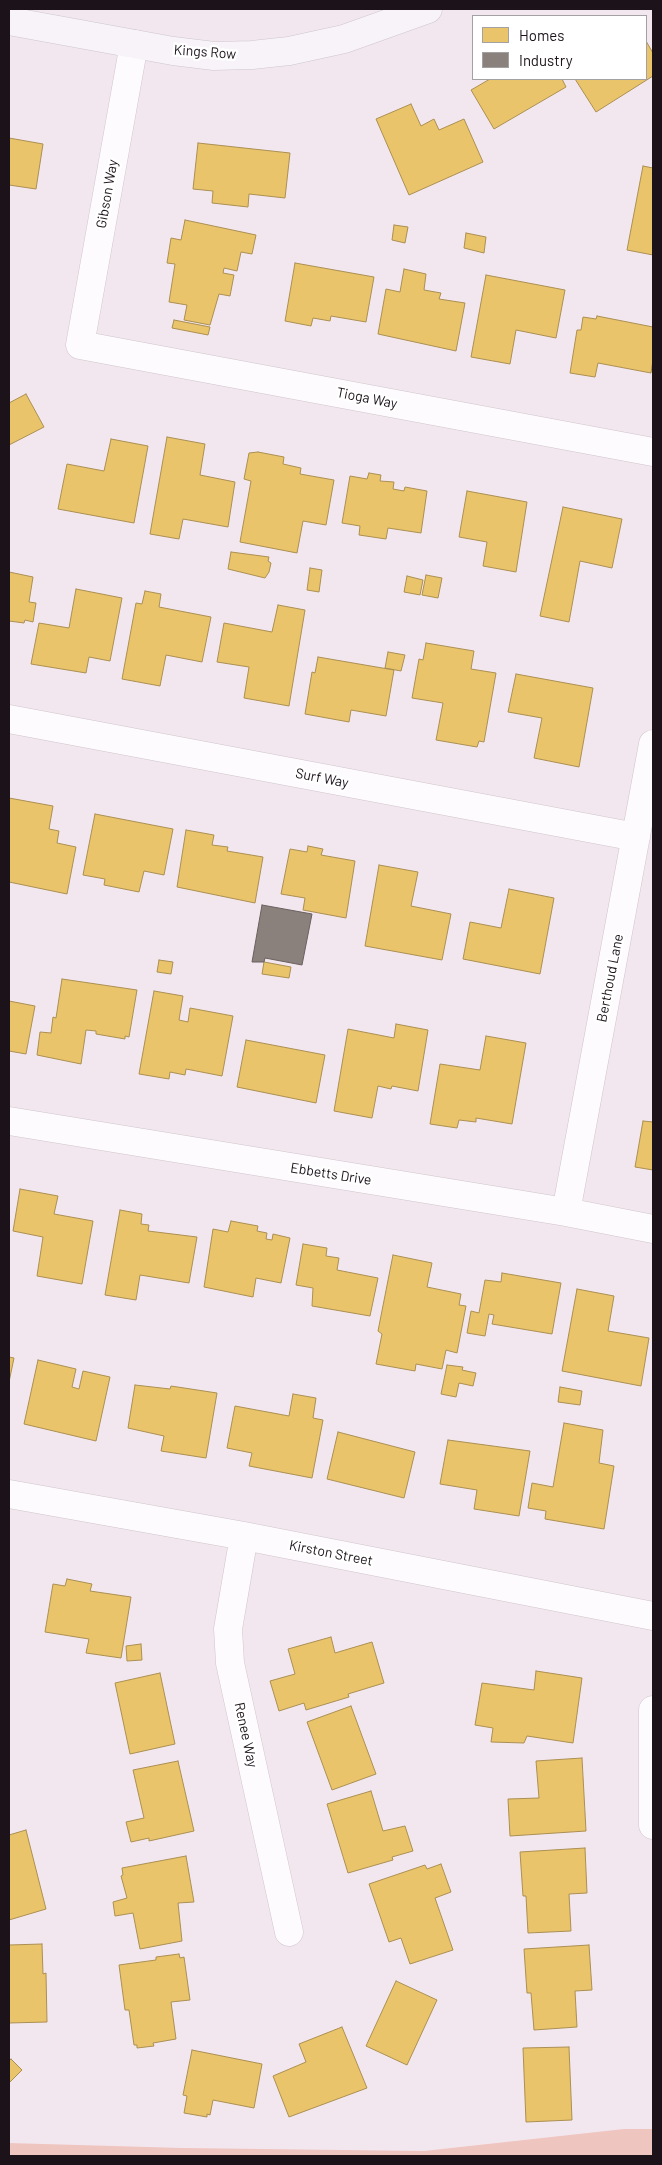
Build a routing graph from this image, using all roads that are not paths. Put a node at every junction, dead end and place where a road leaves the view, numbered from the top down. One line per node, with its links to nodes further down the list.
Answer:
1 (428, 9): 3 (main road, Kings Row)
2 (9, 21): 3 (main road, Kings Row)
3 (134, 44): 4 (street, Gibson Way)
4 (80, 345): 5 (street, Tioga Way)
5 (653, 452)
6 (9, 719): 8 (street, Surf Way)
7 (653, 744): 8 (street, Berthoud Lane)
8 (636, 837): 10 (street, Berthoud Lane)
9 (9, 1121): 10 (street, Ebbetts Drive)
10 (566, 1212): 11 (street, Ebbetts Drive)
11 (653, 1229)
12 (9, 1494): 13 (street, Kirston Street)
13 (244, 1536): 14 (street, Kirston Street); 17 (street, Renee Way)
14 (653, 1616)
15 (653, 1710): 16 (street)
16 (653, 1825)
17 (289, 1932)

